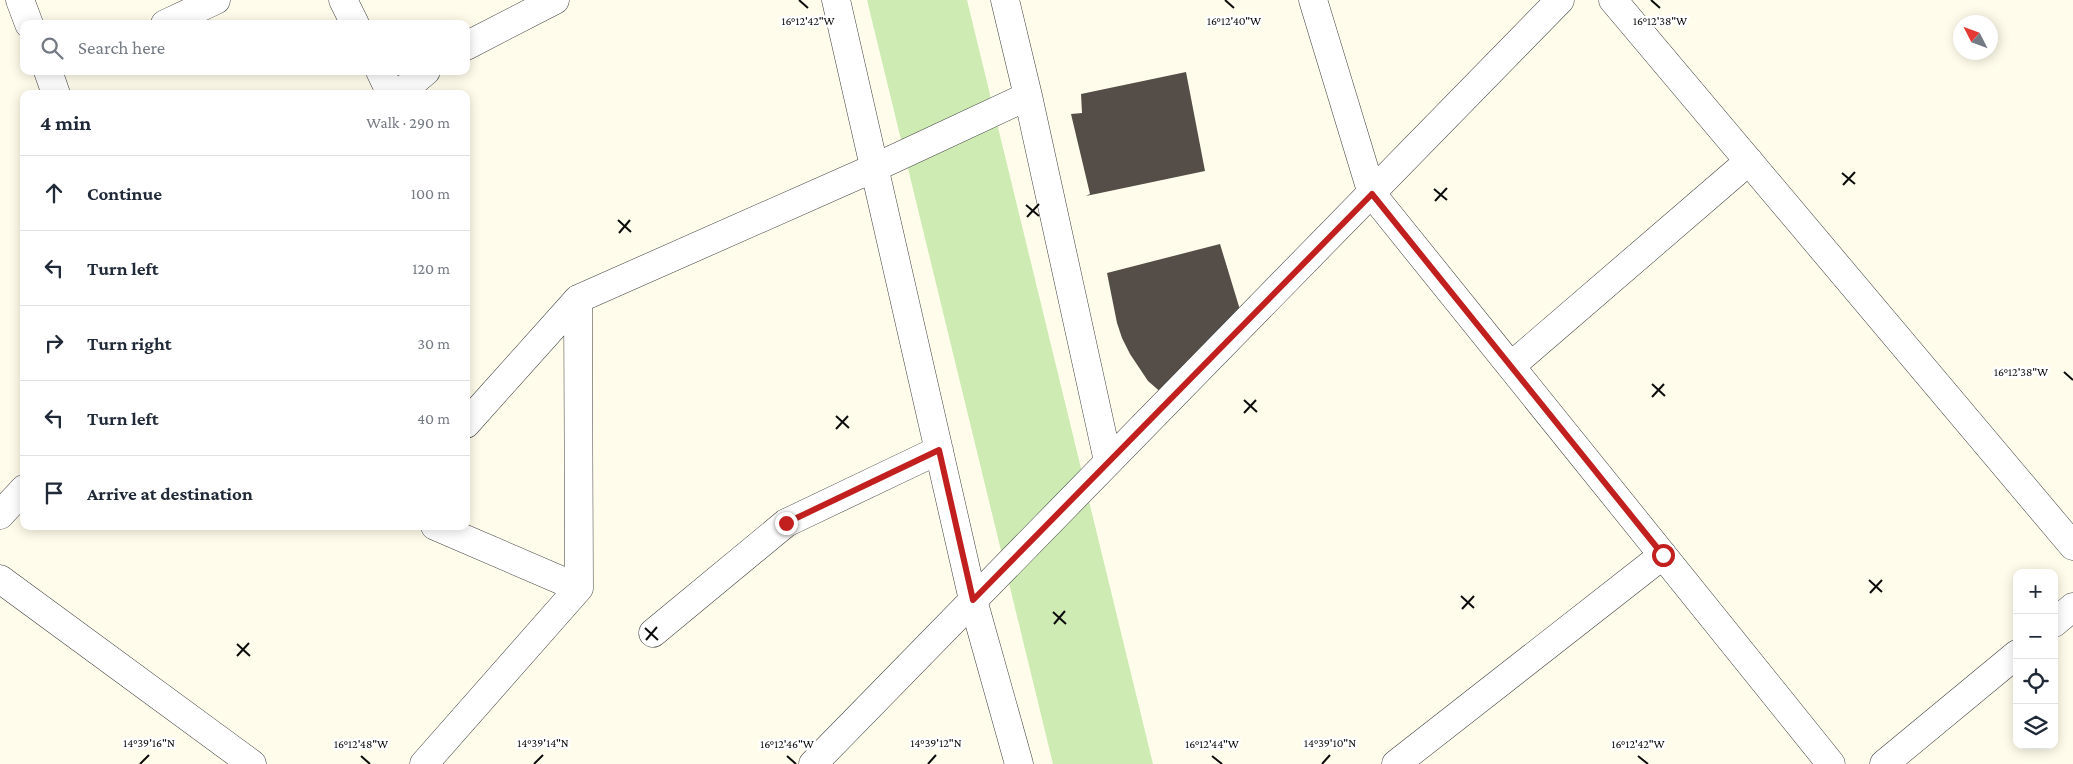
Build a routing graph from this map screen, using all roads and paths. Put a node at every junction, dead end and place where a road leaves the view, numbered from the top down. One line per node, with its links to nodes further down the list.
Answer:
1 (20, 0): 10 (street)
2 (216, 0): 11 (street)
3 (343, 0): 12 (street)
4 (554, 0): 13 (street)
5 (836, 0): 20 (street)
6 (1005, 0): 18 (street)
7 (1312, 0): 21 (street)
8 (1560, 0): 21 (street)
9 (1613, 0): 19 (street)
10 (28, 20)
11 (174, 20)
12 (353, 20)
13 (470, 44)
14 (382, 75): 16 (street)
15 (421, 75): 17 (street)
16 (389, 90)
17 (404, 90)
18 (1028, 96): 20 (street); 26 (street)
19 (1749, 161): 23 (street); 30 (street)
20 (874, 168): 22 (street); 25 (street)
21 (1372, 194): 23 (street); 26 (street)
22 (578, 299): 24 (street); 33 (street)
23 (1511, 366): 31 (street)
24 (470, 420)
25 (939, 450): 34 (street); 37 (street)
26 (1108, 461): 34 (street)
27 (20, 493): 28 (street)
28 (0, 515)
29 (444, 530): 33 (street)
30 (2073, 546)
31 (1663, 555): 43 (street); 44 (street)
32 (0, 579): 39 (street)
33 (579, 588): 40 (street)
34 (973, 600): 41 (street); 42 (street)
35 (2073, 607): 36 (street)
36 (2058, 620)
37 (653, 633)
38 (2013, 657): 45 (street)
39 (252, 764)
40 (424, 764)
41 (813, 764)
42 (1019, 764)
43 (1396, 764)
44 (1831, 764)
45 (1884, 764)

